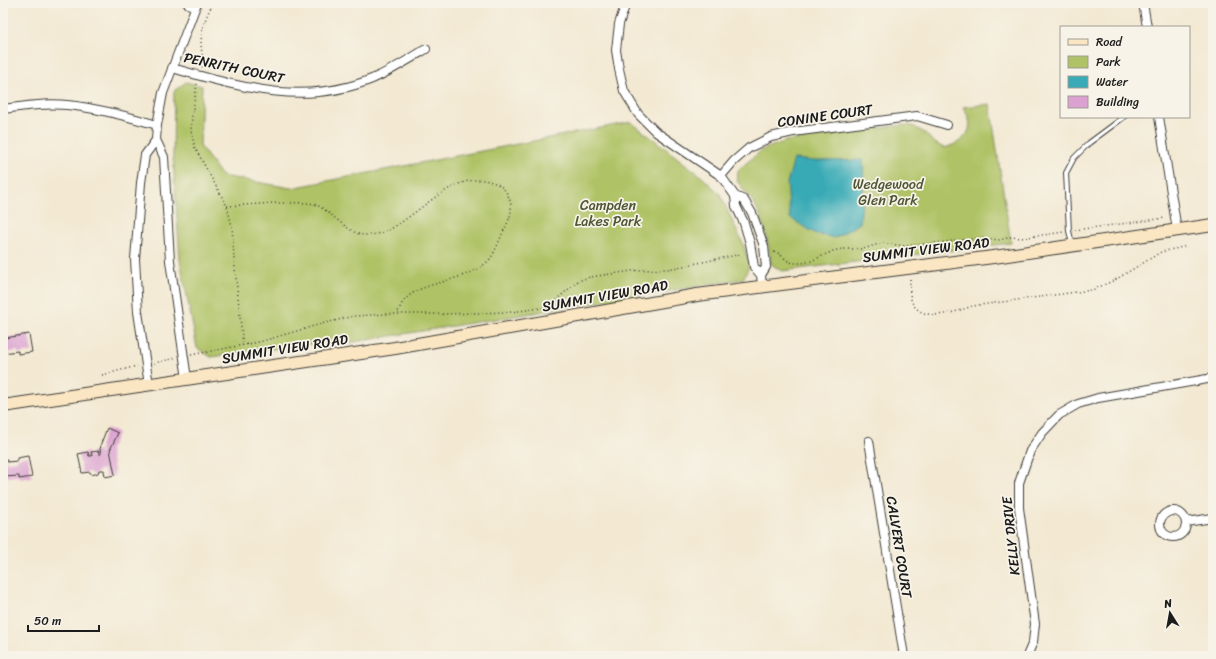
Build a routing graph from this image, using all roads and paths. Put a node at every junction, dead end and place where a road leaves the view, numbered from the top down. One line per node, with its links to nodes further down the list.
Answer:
1 (213, 3): 8 (path)
2 (626, 3): 15 (street)
3 (1143, 3): 5 (street)
4 (193, 4): 7 (street)
5 (1147, 26)
6 (426, 49): 8 (street, PENRITH COURT)
7 (172, 68): 8 (street, PENRITH COURT); 12 (street)
8 (200, 76): 17 (path)
9 (3, 108): 12 (street)
10 (1123, 118): 20 (lane)
11 (1159, 118): 18 (street)
12 (157, 125): 14 (street)
13 (946, 125): 15 (street, CONINE COURT)
14 (156, 140): 31 (street); 32 (street)
15 (721, 176): 16 (street)
16 (735, 196): 24 (street); 25 (street)
17 (227, 206): 29 (path); 30 (path)
18 (1176, 225): 19 (street, SUMMIT VIEW ROAD); 20 (path); 21 (street, SUMMIT VIEW ROAD)
19 (1213, 225)
20 (1069, 231): 21 (lane); 22 (path)
21 (1072, 244): 28 (street, SUMMIT VIEW ROAD)
22 (906, 246): 24 (path); 26 (path)
23 (1187, 246): 27 (path)
24 (765, 251): 28 (street)
25 (752, 253): 28 (street); 29 (path)
26 (907, 259)
27 (910, 276)
28 (762, 281): 35 (street, SUMMIT VIEW ROAD)
29 (397, 314): 30 (path)
30 (243, 346): 31 (path)
31 (184, 357): 32 (path); 35 (street)
32 (146, 364): 33 (path); 36 (street)
33 (102, 375)
34 (1213, 378): 42 (street, KELLY DRIVE)
35 (187, 379): 36 (street, SUMMIT VIEW ROAD)
36 (149, 385): 37 (street, SUMMIT VIEW ROAD)
37 (3, 406)
38 (869, 441): 41 (street, CALVERT COURT)
39 (1213, 518): 40 (street)
40 (1186, 522)
41 (904, 656)
42 (1027, 656)

